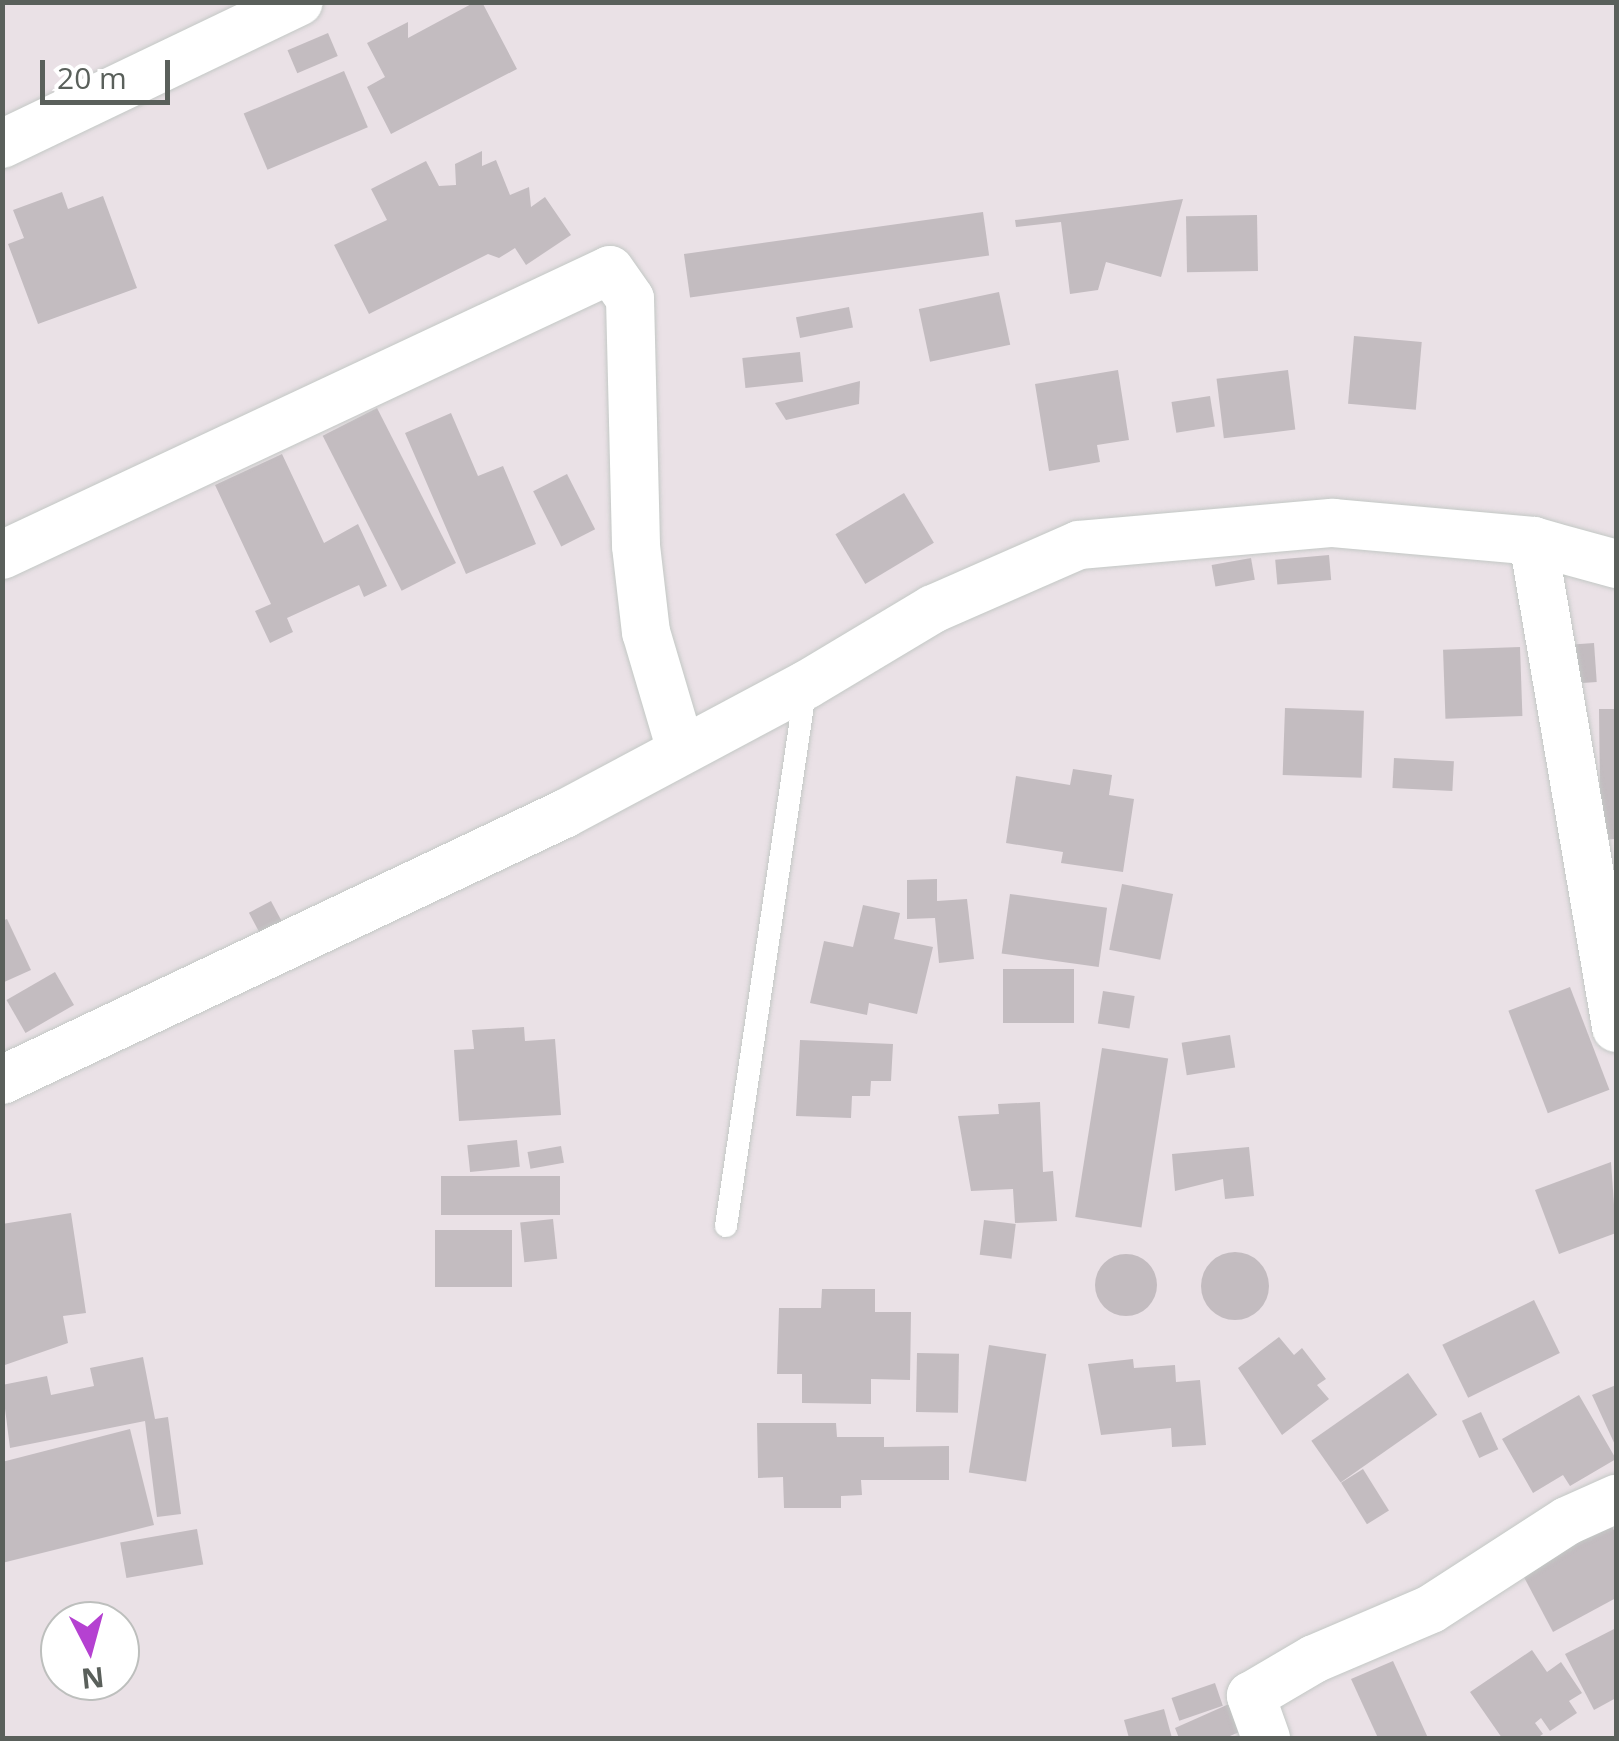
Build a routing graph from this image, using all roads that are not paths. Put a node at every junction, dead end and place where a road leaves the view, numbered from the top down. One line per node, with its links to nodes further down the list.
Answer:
1 (299, 2): 2 (street)
2 (2, 144)
3 (1533, 541): 5 (street); 6 (street); 8 (street)
4 (2, 555): 7 (street)
5 (1616, 564)
6 (806, 685): 7 (street); 10 (lane)
7 (681, 750): 9 (street)
8 (1616, 1028)
9 (2, 1080)
10 (726, 1226)
11 (1616, 1499): 12 (street)
12 (1266, 1738)

